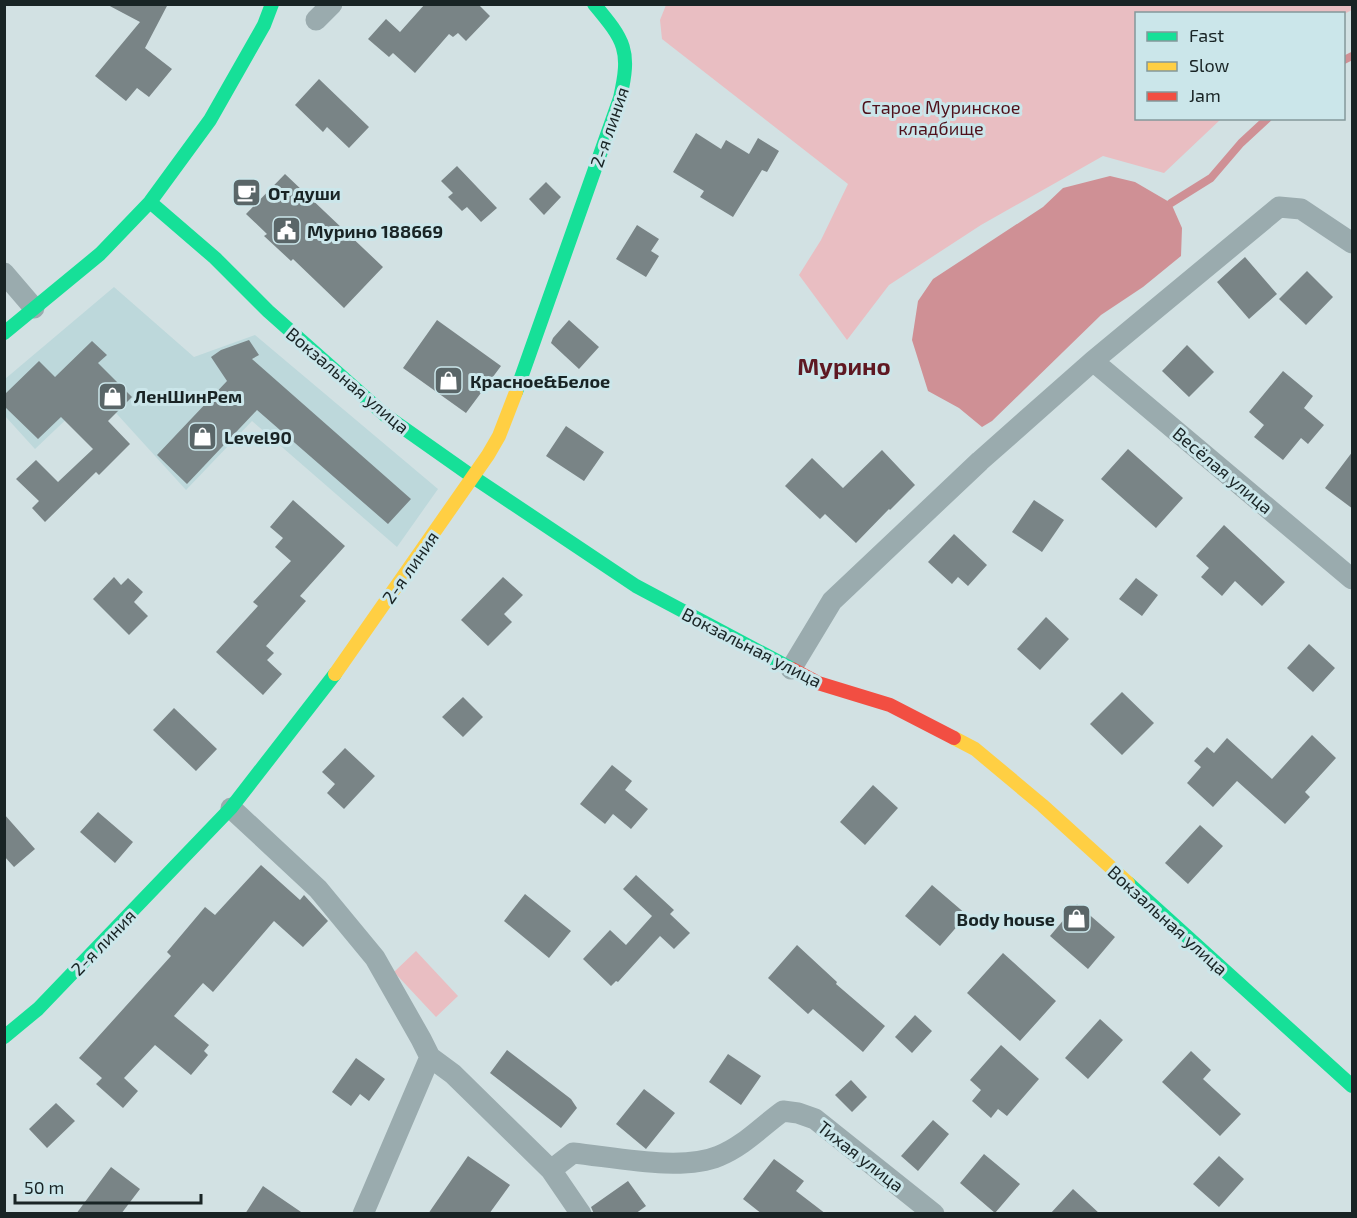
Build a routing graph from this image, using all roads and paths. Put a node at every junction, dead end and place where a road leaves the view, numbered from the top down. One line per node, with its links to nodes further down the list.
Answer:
1 (272, 4): 5 (street)
2 (332, 4): 4 (street)
3 (594, 4): 11 (street, 2-я линия)
4 (315, 21)
5 (150, 202): 8 (street); 11 (street, Вокзальная улица)
6 (1353, 243): 10 (street)
7 (4, 273): 8 (street)
8 (34, 308): 9 (street)
9 (4, 333)
10 (1093, 361): 12 (street, Весёлая улица); 13 (street)
11 (473, 477): 13 (street, Вокзальная улица); 14 (street, 2-я линия)
12 (1353, 579)
13 (791, 669): 17 (street, Вокзальная улица)
14 (231, 808): 15 (street, 2-я линия); 16 (street)
15 (4, 1037)
16 (430, 1057): 18 (street); 19 (street)
17 (1353, 1086)
18 (551, 1170): 20 (street); 21 (street, Тихая улица)
19 (363, 1214)
20 (581, 1214)
21 (934, 1214)

